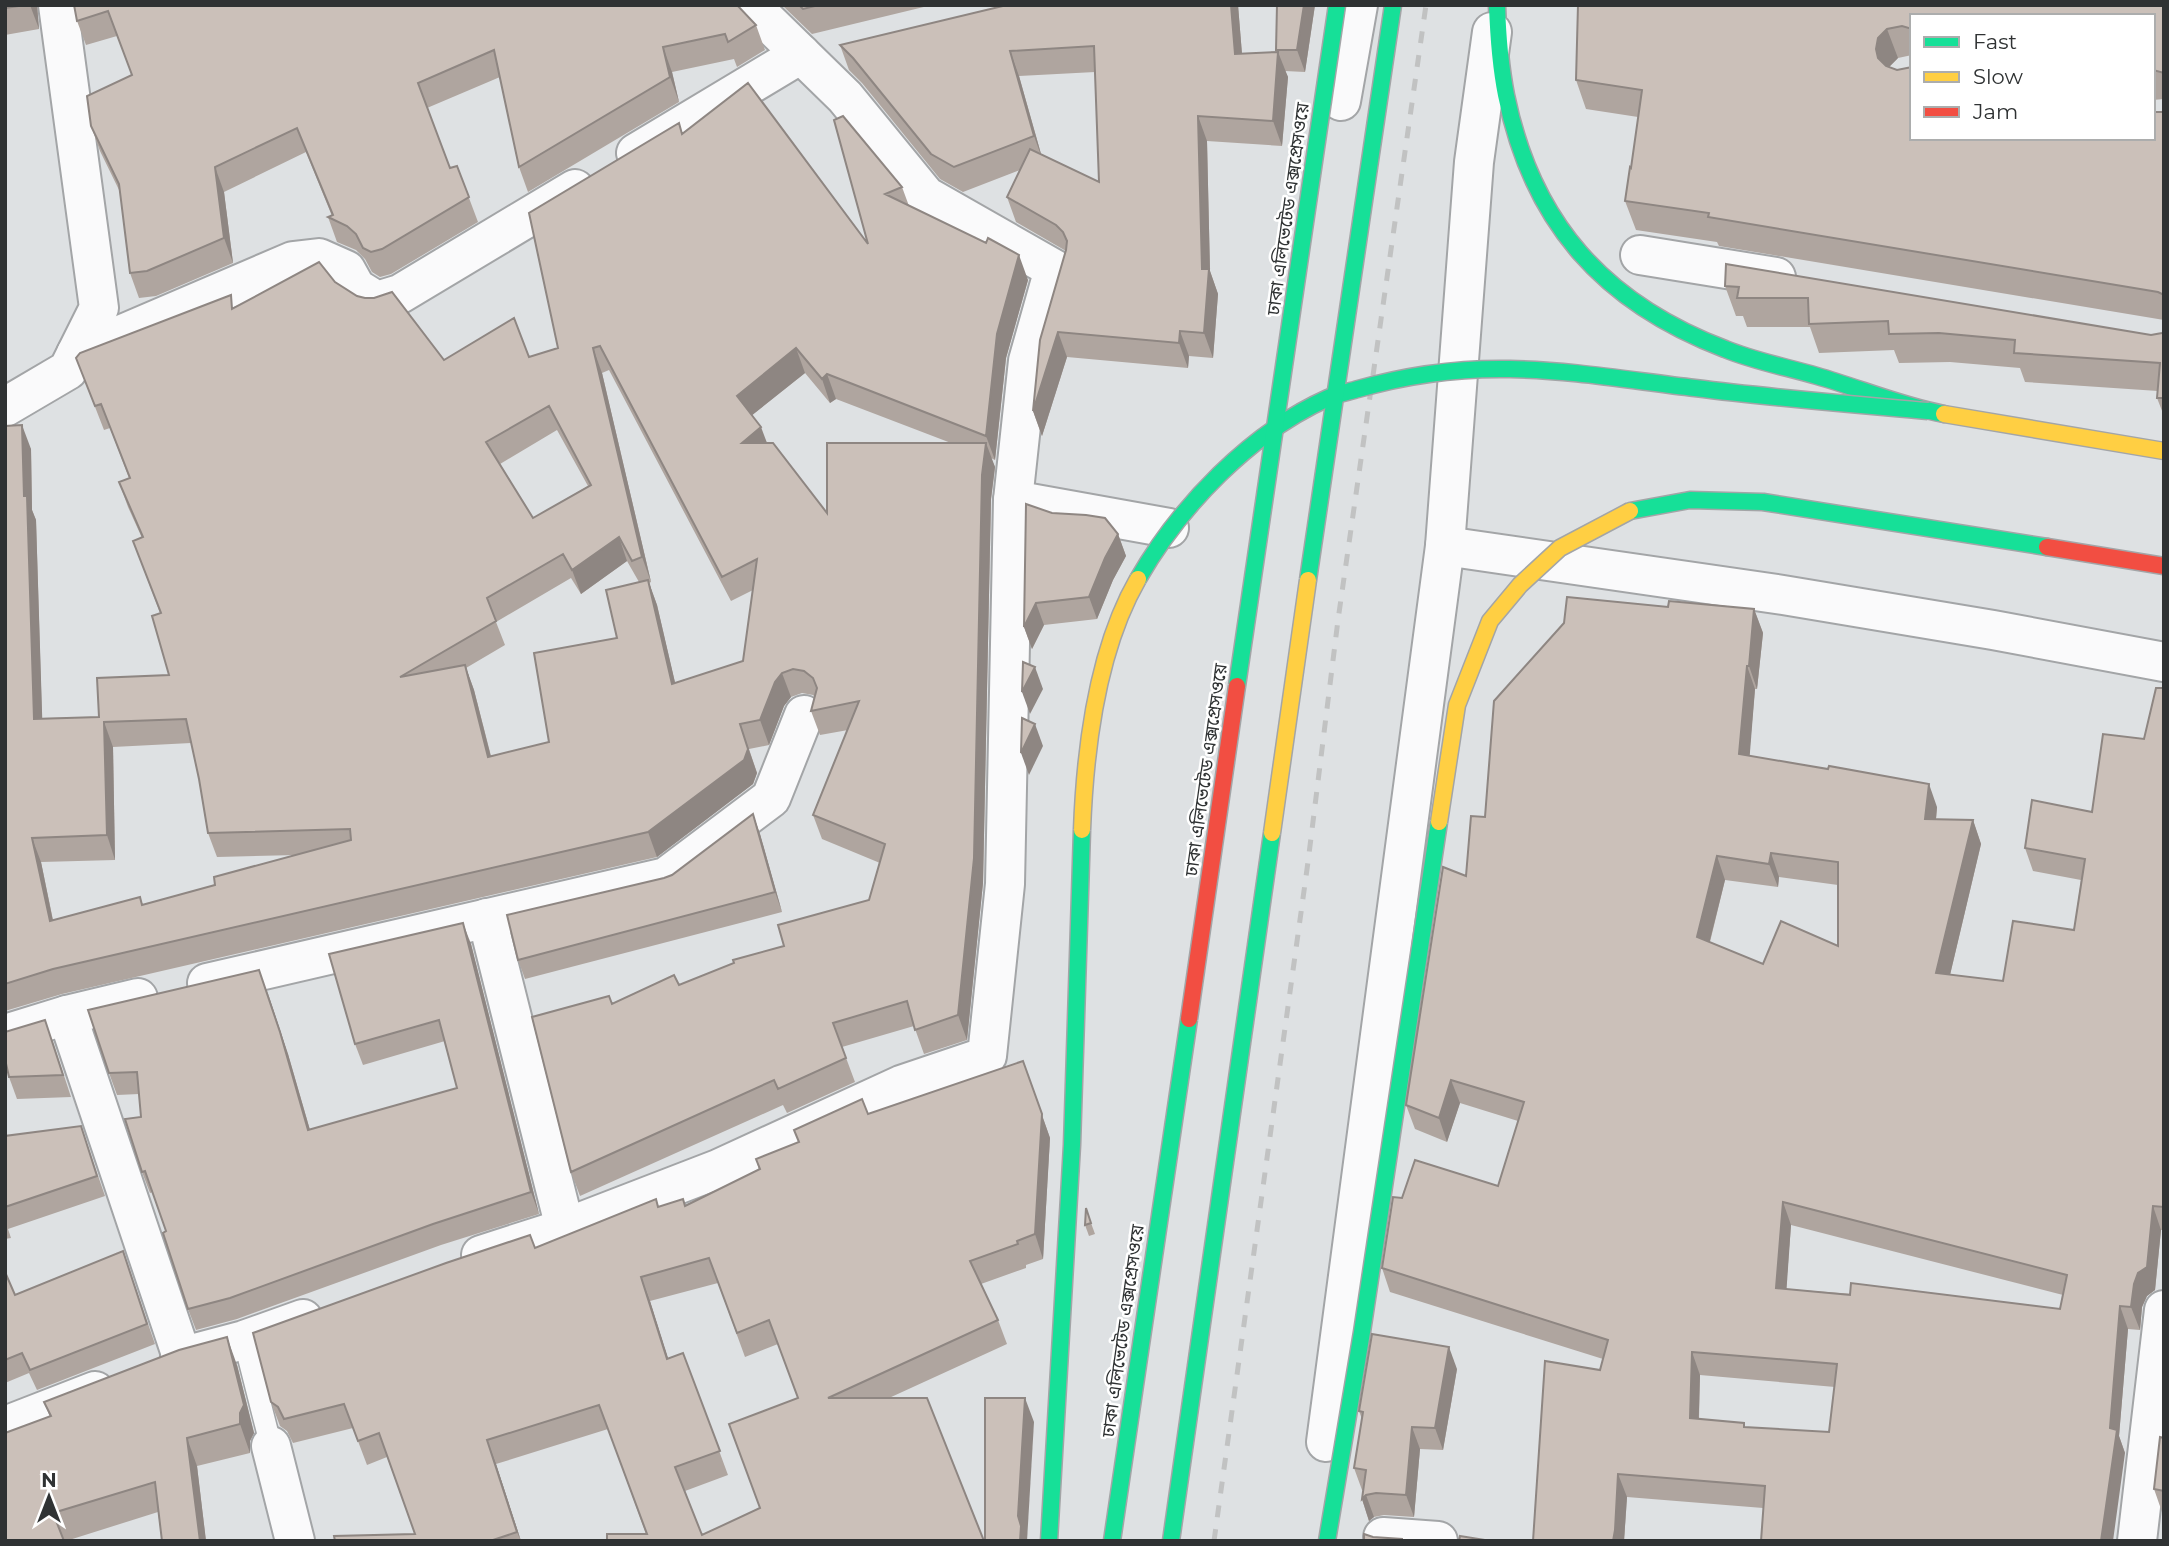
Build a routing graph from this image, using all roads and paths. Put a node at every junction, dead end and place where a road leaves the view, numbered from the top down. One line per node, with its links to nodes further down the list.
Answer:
1 (58, 5): 11 (street)
2 (758, 5): 8 (street)
3 (1337, 5): 35 (highway, ঢাকা এলিভেটেড এক্সপ্রেসওয়ে, bridge)
4 (1358, 5): 36 (street)
5 (1393, 5): 37 (highway, bridge)
6 (1497, 5): 13 (highway, bridge); 17 (street)
7 (844, 49): 8 (street)
8 (803, 56): 11 (street); 15 (street)
9 (1640, 255): 10 (street)
10 (1805, 282)
11 (76, 354): 12 (street)
12 (5, 407)
13 (1928, 411): 14 (highway); 34 (highway, bridge)
14 (2164, 451)
15 (1013, 500): 16 (street); 24 (street)
16 (1169, 528)
17 (1445, 546): 19 (street); 38 (street)
18 (2164, 566): 39 (highway, bridge)
19 (2164, 662)
20 (804, 715): 21 (street)
21 (486, 918): 22 (street); 24 (street)
22 (67, 1015): 23 (street); 29 (street)
23 (5, 1034)
24 (565, 1228): 25 (street)
25 (448, 1266)
26 (333, 1307): 28 (street)
27 (2164, 1310): 41 (street)
28 (244, 1340): 29 (street); 31 (lane)
29 (155, 1367): 30 (street)
30 (5, 1426)
31 (271, 1446): 33 (street)
32 (1383, 1537): 40 (street)
33 (295, 1541)
34 (1049, 1541)
35 (1112, 1541)
36 (1118, 1541)
37 (1171, 1541)
38 (1313, 1541)
39 (1327, 1541)
40 (1438, 1541)
41 (2137, 1541)

